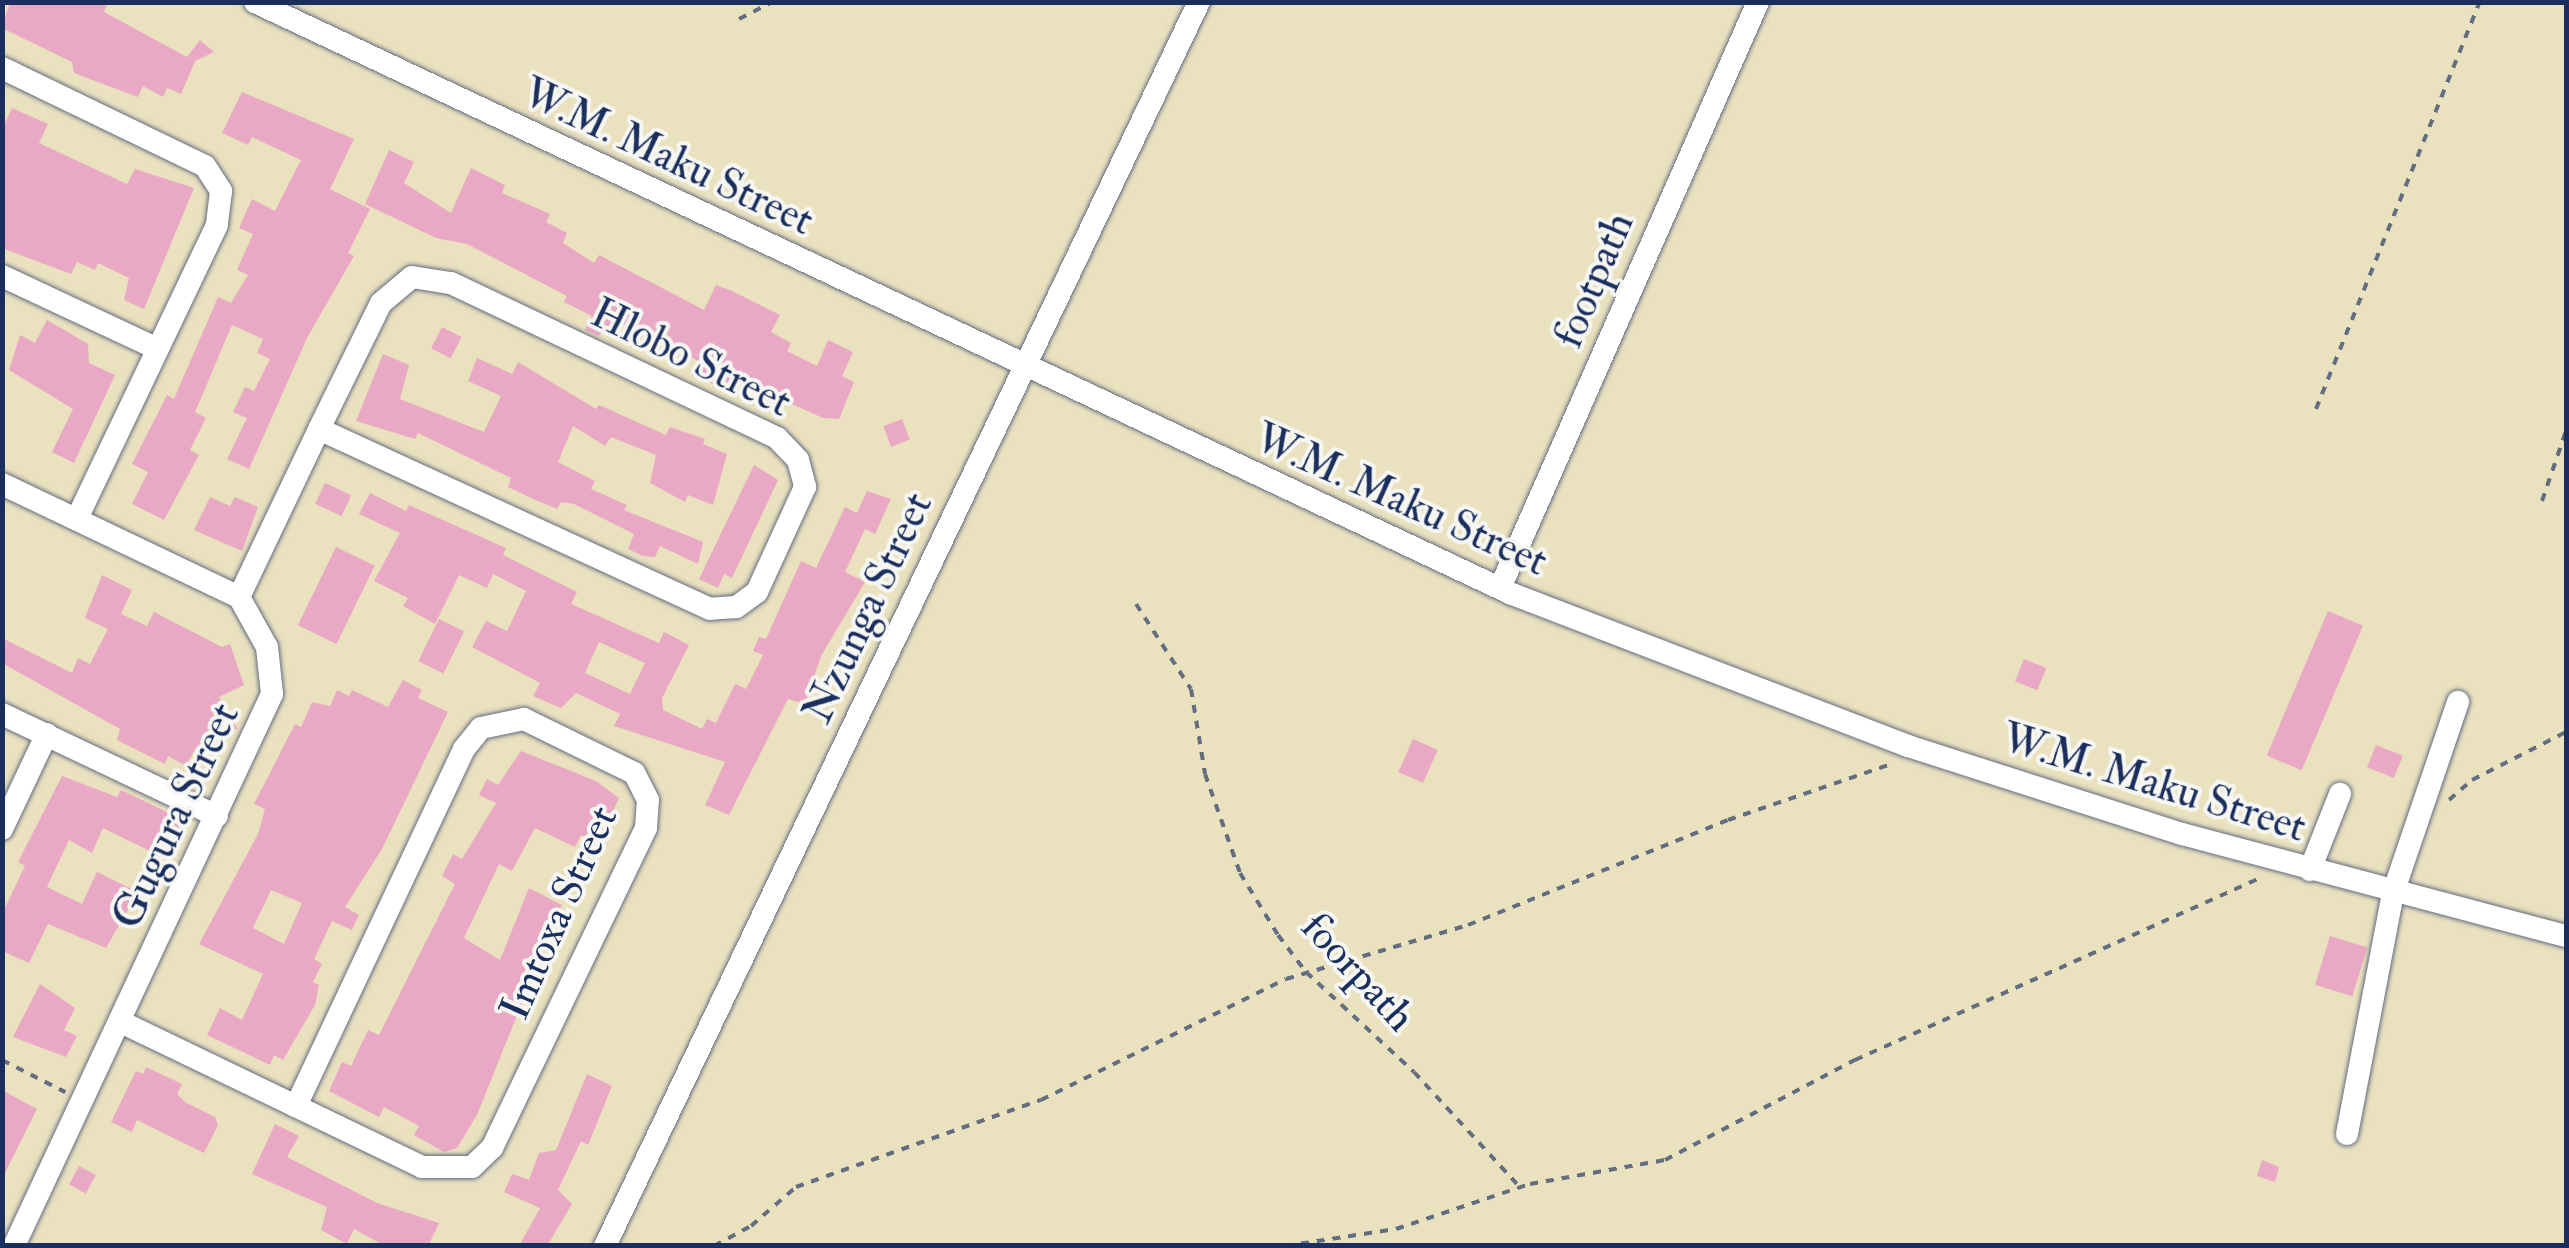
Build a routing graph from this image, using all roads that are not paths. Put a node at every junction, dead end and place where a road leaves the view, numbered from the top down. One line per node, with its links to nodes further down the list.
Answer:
1 (254, 2): 7 (street, W.M. Maku Street)
2 (1199, 2): 7 (street, Nzunga Street)
3 (1758, 2): 11 (street, footpath)
4 (2, 68): 6 (street)
5 (2, 276): 6 (street)
6 (156, 348): 10 (street)
7 (1025, 366): 11 (street, W.M. Maku Street); 26 (street, Nzunga Street)
8 (319, 429): 8 (street, Hlobo Street); 12 (street, Hlobo Street)
9 (2, 484): 10 (street)
10 (76, 519): 12 (street)
11 (1500, 588): 19 (street, W.M. Maku Street)
12 (239, 597): 17 (street, Gugura Street)
13 (2458, 702): 20 (street)
14 (2, 714): 15 (street)
15 (47, 734): 17 (street); 18 (street)
16 (2340, 794): 19 (street)
17 (218, 816): 22 (street, Gugura Street)
18 (2, 829)
19 (2301, 867): 20 (street, W.M. Maku Street)
20 (2394, 892): 21 (street, W.M. Maku Street); 24 (street)
21 (2566, 936)
22 (121, 1022): 23 (street, Imtoxa Street); 25 (street, Gugura Street)
23 (296, 1106): 23 (street, Imtoxa Street)
24 (2347, 1134)
25 (14, 1246)
26 (606, 1246)

